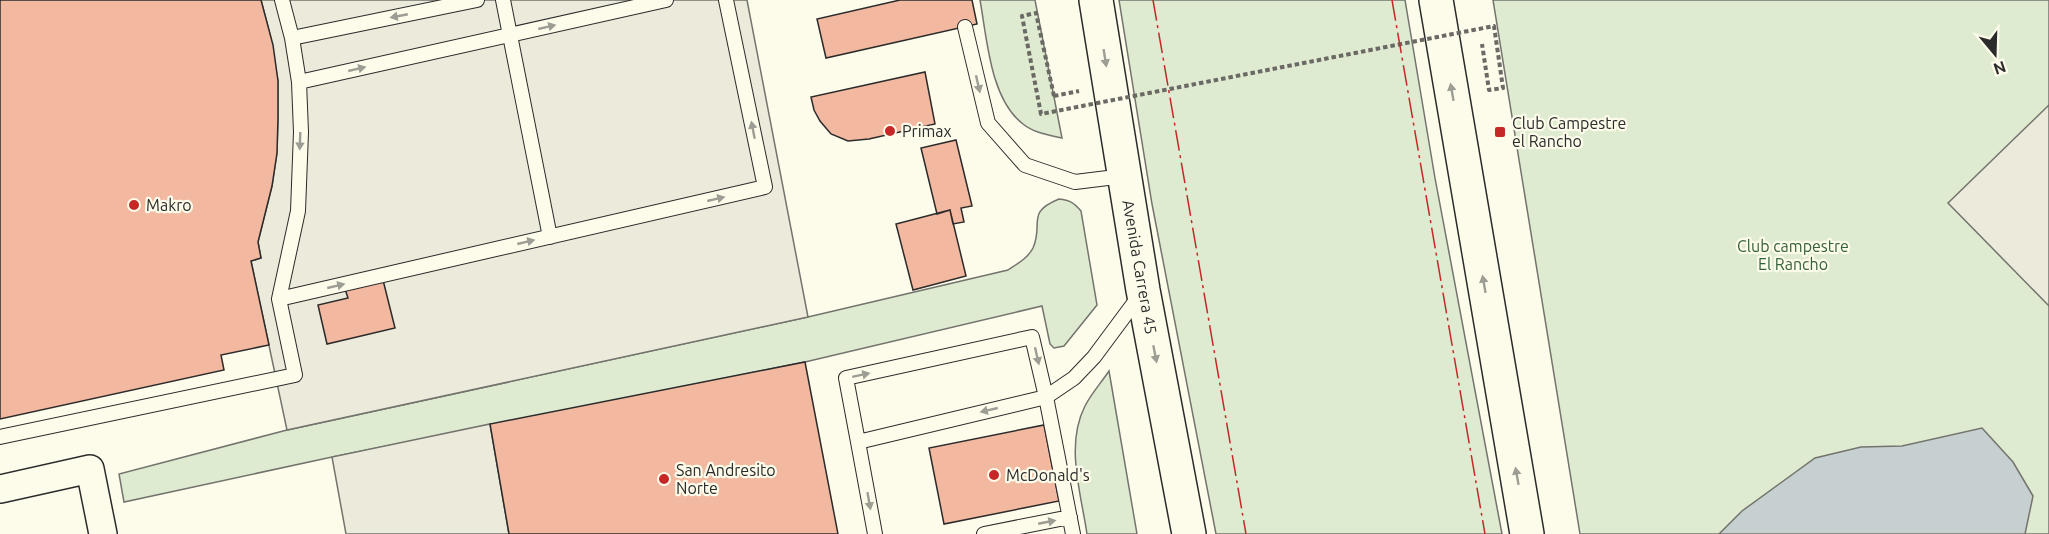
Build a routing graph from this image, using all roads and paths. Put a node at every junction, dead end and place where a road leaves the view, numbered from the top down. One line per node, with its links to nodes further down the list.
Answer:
1 (282, 0): 10 (lane)
2 (477, 0): 10 (lane, one-way to 10)
3 (503, 0): 9 (lane)
4 (666, 0): 9 (lane, one-way to 4)
5 (726, 0): 15 (lane, one-way to 5)
6 (1096, 0): 14 (highway, Avenida Carrera 45, one-way to 14)
7 (1436, 0): 28 (highway, one-way to 7)
8 (965, 27): 14 (lane, one-way to 14)
9 (509, 35): 12 (lane, one-way to 9); 15 (lane)
10 (292, 38): 12 (lane)
11 (1482, 44): 13 (path, bridge)
12 (299, 82): 17 (lane, one-way to 17)
13 (1054, 96)
14 (1124, 176): 16 (highway, Avenida Carrera 45)
15 (550, 237): 17 (lane, one-way to 15)
16 (1143, 290): 18 (lane); 27 (highway, Avenida Carrera 45, one-way to 27)
17 (279, 299): 19 (lane)
18 (1046, 397): 20 (lane, one-way to 20); 20 (lane, one-way to 18); 22 (lane)
19 (0, 437)
20 (858, 442): 24 (lane, one-way to 24)
21 (0, 489): 23 (street)
22 (1070, 517): 25 (lane, one-way to 22); 26 (lane)
23 (103, 534)
24 (875, 534)
25 (984, 534)
26 (1073, 534)
27 (1189, 534)
28 (1527, 534)

